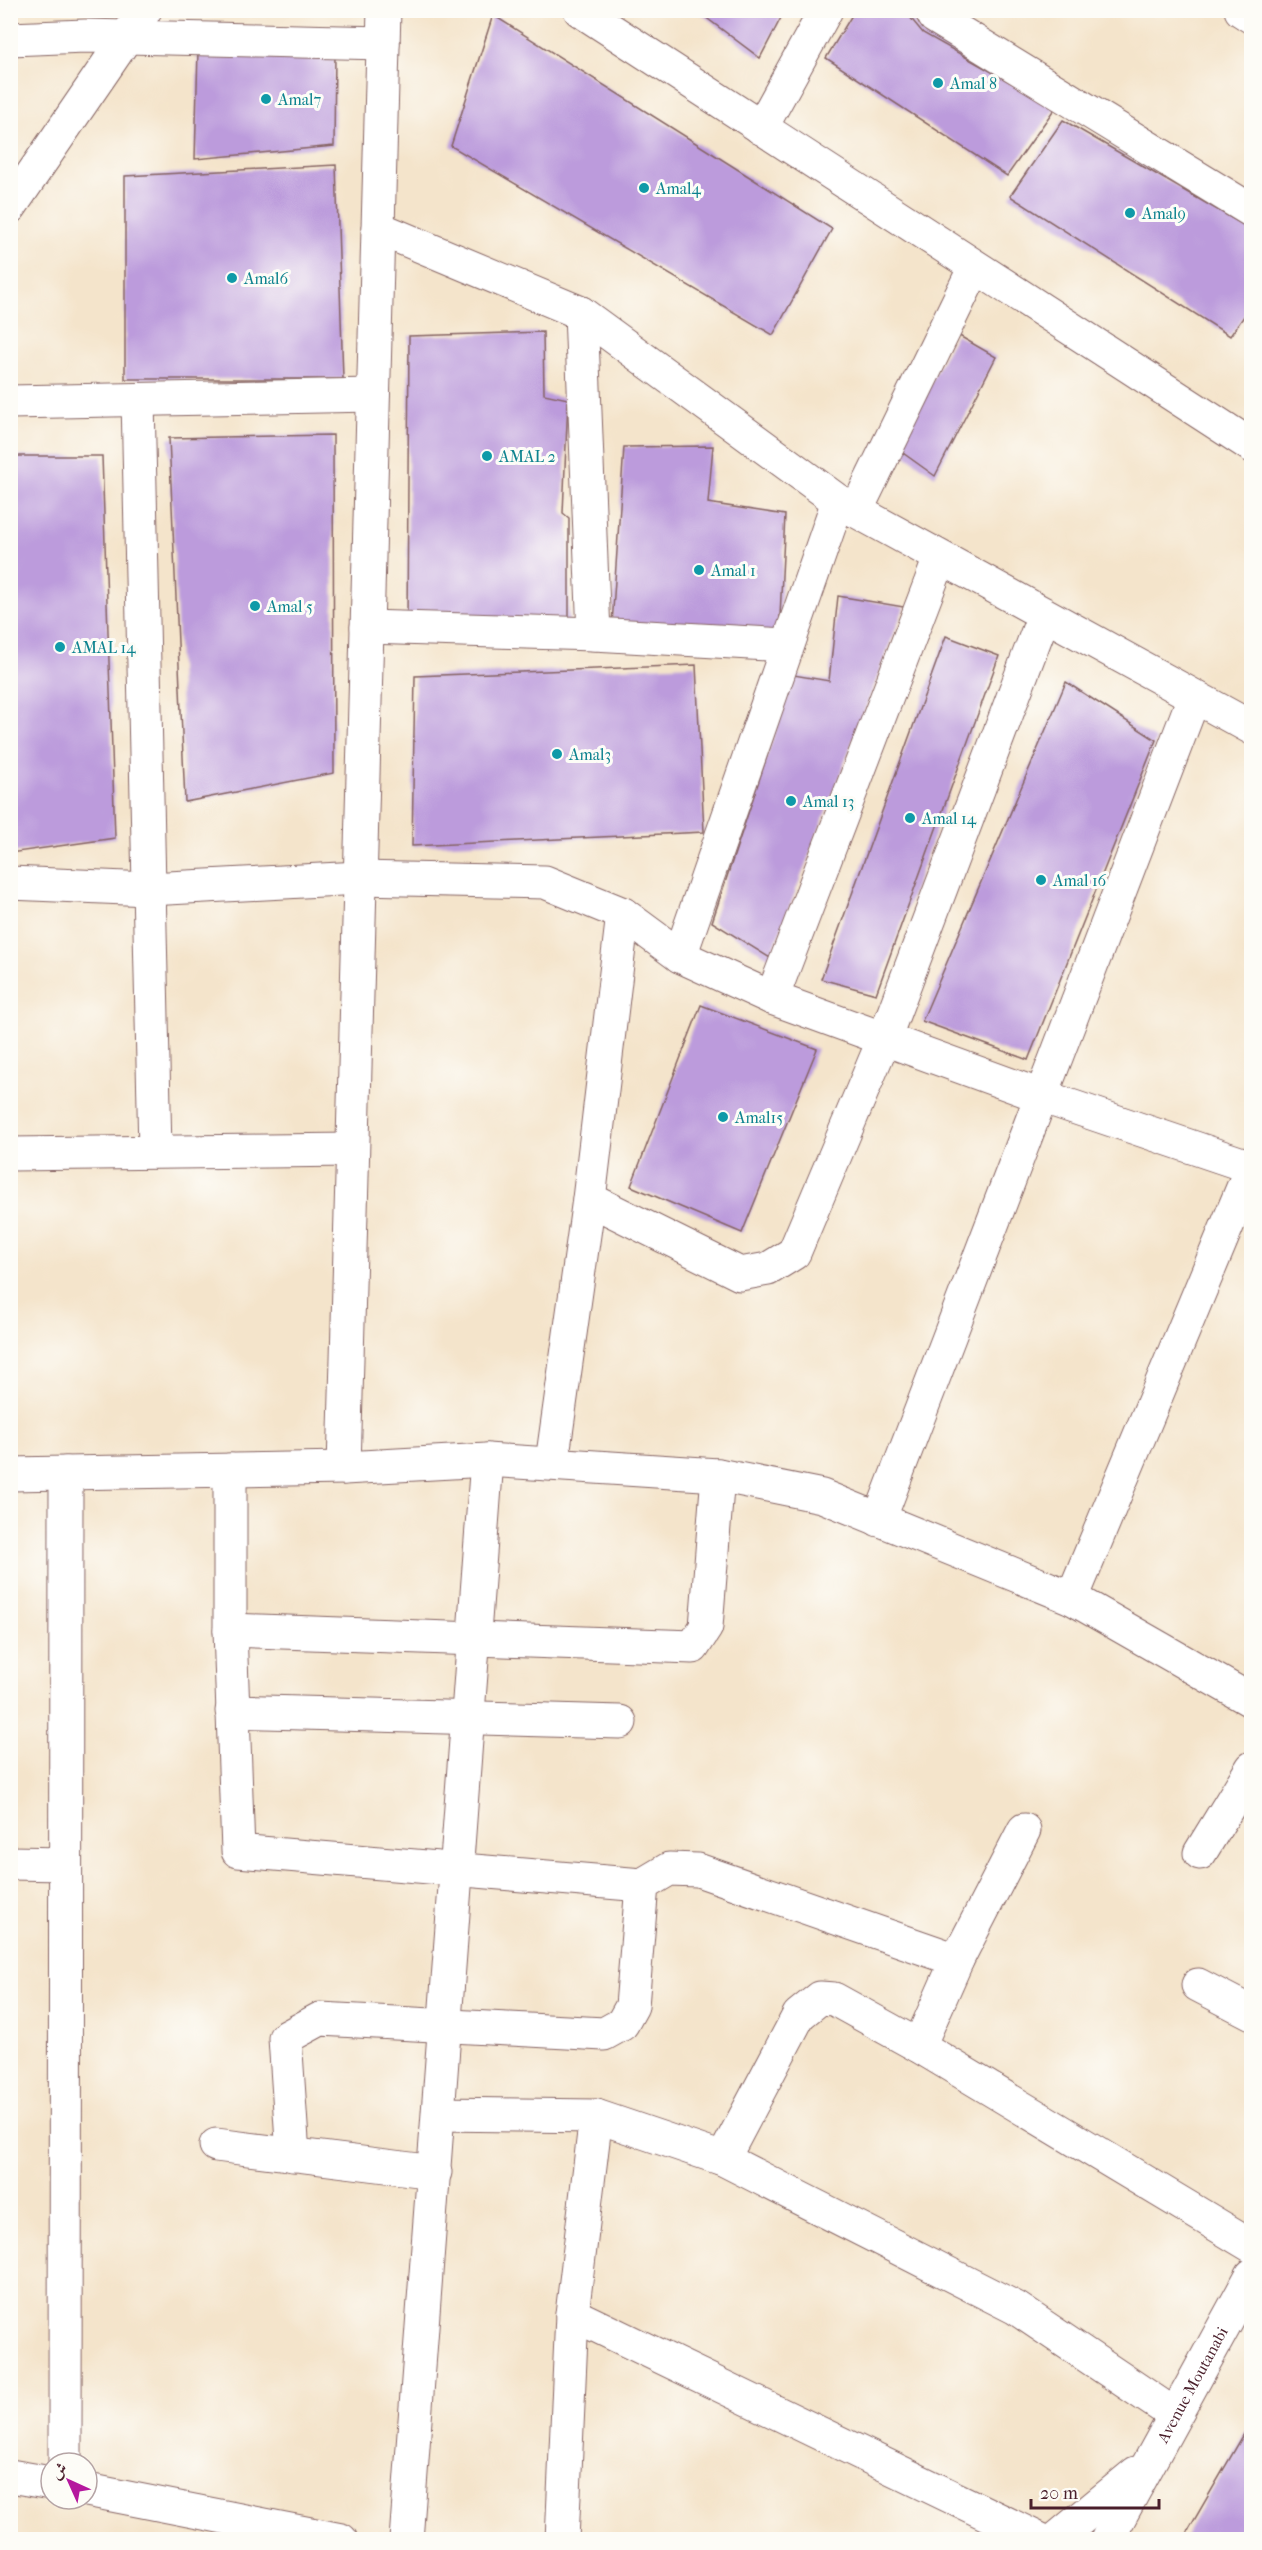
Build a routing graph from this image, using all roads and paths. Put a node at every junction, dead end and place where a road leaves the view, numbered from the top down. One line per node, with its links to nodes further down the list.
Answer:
1 (145, 10): 9 (street)
2 (384, 10): 11 (street)
3 (580, 10): 12 (street)
4 (826, 10): 12 (street)
5 (1241, 10): 7 (street)
6 (936, 12): 14 (street)
7 (1251, 17)
8 (87, 23): 9 (street); 10 (street)
9 (126, 38): 11 (street); 13 (street)
10 (10, 39)
11 (383, 43): 15 (street)
12 (761, 128): 16 (street)
13 (10, 207)
14 (1251, 211)
15 (378, 228): 17 (street); 18 (street)
16 (975, 267): 21 (street); 22 (street)
17 (581, 313): 22 (street); 26 (street)
18 (373, 396): 19 (street); 25 (street)
19 (138, 400): 20 (street); 32 (street)
20 (10, 402)
21 (1247, 432)
22 (847, 506): 23 (street); 27 (street)
23 (940, 558): 24 (street); 35 (street)
24 (1044, 615): 28 (street); 36 (street)
25 (367, 627): 26 (street); 30 (street)
26 (594, 634): 27 (street)
27 (786, 645): 34 (street)
28 (1194, 697): 29 (street); 37 (street)
29 (1251, 728)
30 (360, 878): 32 (street); 33 (street); 38 (street)
31 (10, 883): 32 (street)
32 (149, 888): 39 (street)
33 (623, 914): 34 (street); 42 (street)
34 (680, 956): 35 (street)
35 (772, 998): 36 (street)
36 (884, 1039): 37 (street); 42 (street)
37 (1041, 1096): 41 (street); 50 (street)
38 (352, 1150): 39 (street); 45 (street)
39 (155, 1151): 40 (street)
40 (10, 1154)
41 (1251, 1167): 51 (street)
42 (589, 1199): 44 (street)
43 (488, 1460): 44 (street); 45 (street); 53 (street)
44 (552, 1462): 49 (street)
45 (344, 1468): 46 (street)
46 (230, 1470): 47 (street); 52 (street)
47 (66, 1473): 48 (street); 62 (street)
48 (10, 1474)
49 (718, 1475): 50 (street); 53 (street)
50 (879, 1520): 51 (street)
51 (1072, 1598): 54 (street)
52 (230, 1630): 53 (street); 55 (street)
53 (474, 1639): 56 (street)
54 (1251, 1701)
55 (232, 1711): 56 (street); 63 (street)
56 (468, 1718): 57 (street); 63 (street)
57 (620, 1722)
58 (1251, 1768): 60 (street)
59 (1024, 1830): 65 (street)
60 (1200, 1853)
61 (10, 1863): 62 (street)
62 (64, 1864): 80 (street)
63 (457, 1869): 64 (street); 68 (street)
64 (642, 1885): 65 (street); 68 (street)
65 (957, 1960): 69 (street)
66 (1198, 1984): 67 (street)
67 (1251, 2013)
68 (445, 2028): 70 (street); 73 (street)
69 (919, 2046): 74 (street); 76 (street)
70 (439, 2114): 71 (street); 75 (street)
71 (596, 2116): 74 (street); 78 (street)
72 (216, 2145): 73 (street)
73 (293, 2155): 75 (street)
74 (723, 2159): 79 (street)
75 (435, 2172): 86 (street)
76 (1251, 2246)
77 (1251, 2276): 79 (street, Avenue Moutanabi)
78 (572, 2314): 87 (street); 88 (street)
79 (1175, 2415): 81 (street, Avenue Moutanabi)
80 (64, 2451)
81 (1149, 2462): 89 (street); 90 (street, Avenue Moutanabi)
82 (10, 2476): 83 (street)
83 (39, 2482)
84 (99, 2492): 85 (street)
85 (341, 2540)
86 (406, 2540)
87 (562, 2540)
88 (1041, 2540)
89 (1055, 2540)
90 (1107, 2540)

